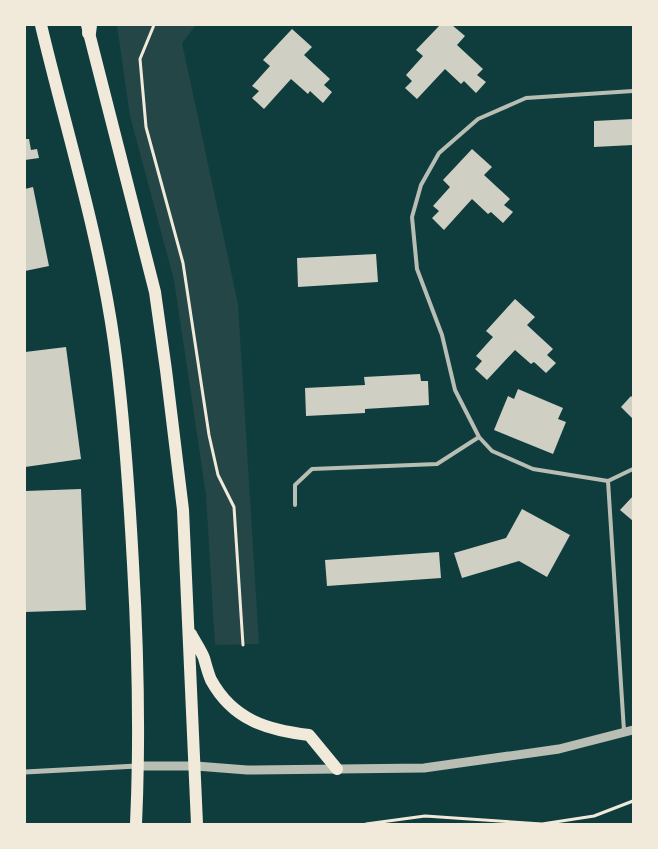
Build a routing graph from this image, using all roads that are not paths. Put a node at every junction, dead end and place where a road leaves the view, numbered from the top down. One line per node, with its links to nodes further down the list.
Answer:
1 (32, 25): 3 (main road)
2 (88, 28): 9 (main road)
3 (42, 31): 11 (main road)
4 (633, 91): 5 (lane)
5 (479, 437): 7 (lane); 8 (lane)
6 (633, 469): 7 (lane)
7 (608, 481): 10 (lane)
8 (295, 505)
9 (189, 631): 12 (main road); 13 (main road)
10 (629, 731): 13 (street)
11 (138, 766): 12 (street); 14 (street); 15 (main road)
12 (196, 766): 13 (street); 16 (main road)
13 (337, 769)
14 (25, 772)
15 (136, 824)
16 (197, 824)

